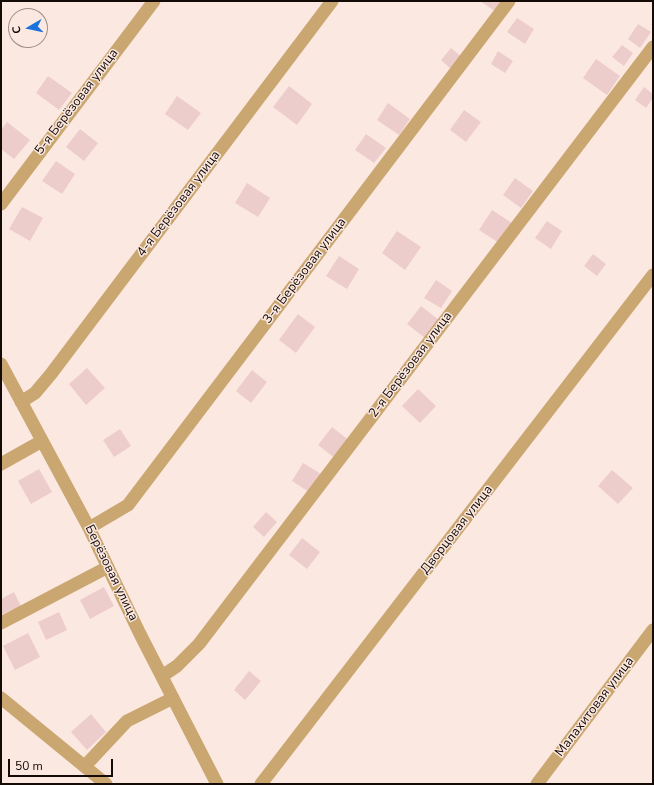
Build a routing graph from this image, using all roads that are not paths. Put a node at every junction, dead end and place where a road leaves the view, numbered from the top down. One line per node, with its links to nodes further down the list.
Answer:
1 (154, 1): 5 (street, 5-я Берёзовая улица)
2 (332, 1): 8 (street, 4-я Берёзовая улица)
3 (508, 1): 11 (street, 3-я Берёзовая улица)
4 (653, 47): 15 (street, 2-я Берёзовая улица)
5 (1, 204)
6 (653, 275): 21 (street, Дворцовая улица)
7 (1, 364): 8 (street, Берёзовая улица)
8 (22, 402): 9 (street, Берёзовая улица)
9 (42, 441): 10 (street); 11 (street, Берёзовая улица)
10 (1, 464)
11 (89, 528): 12 (street, Берёзовая улица)
12 (108, 567): 13 (street); 15 (street, Берёзовая улица)
13 (1, 622)
14 (653, 630): 22 (street, Малахитовая улица)
15 (162, 676): 17 (street, Берёзовая улица)
16 (1, 698): 18 (street)
17 (173, 698): 18 (street); 20 (street, Берёзовая улица)
18 (85, 766): 19 (street)
19 (106, 784)
20 (217, 784)
21 (261, 784)
22 (538, 784)

